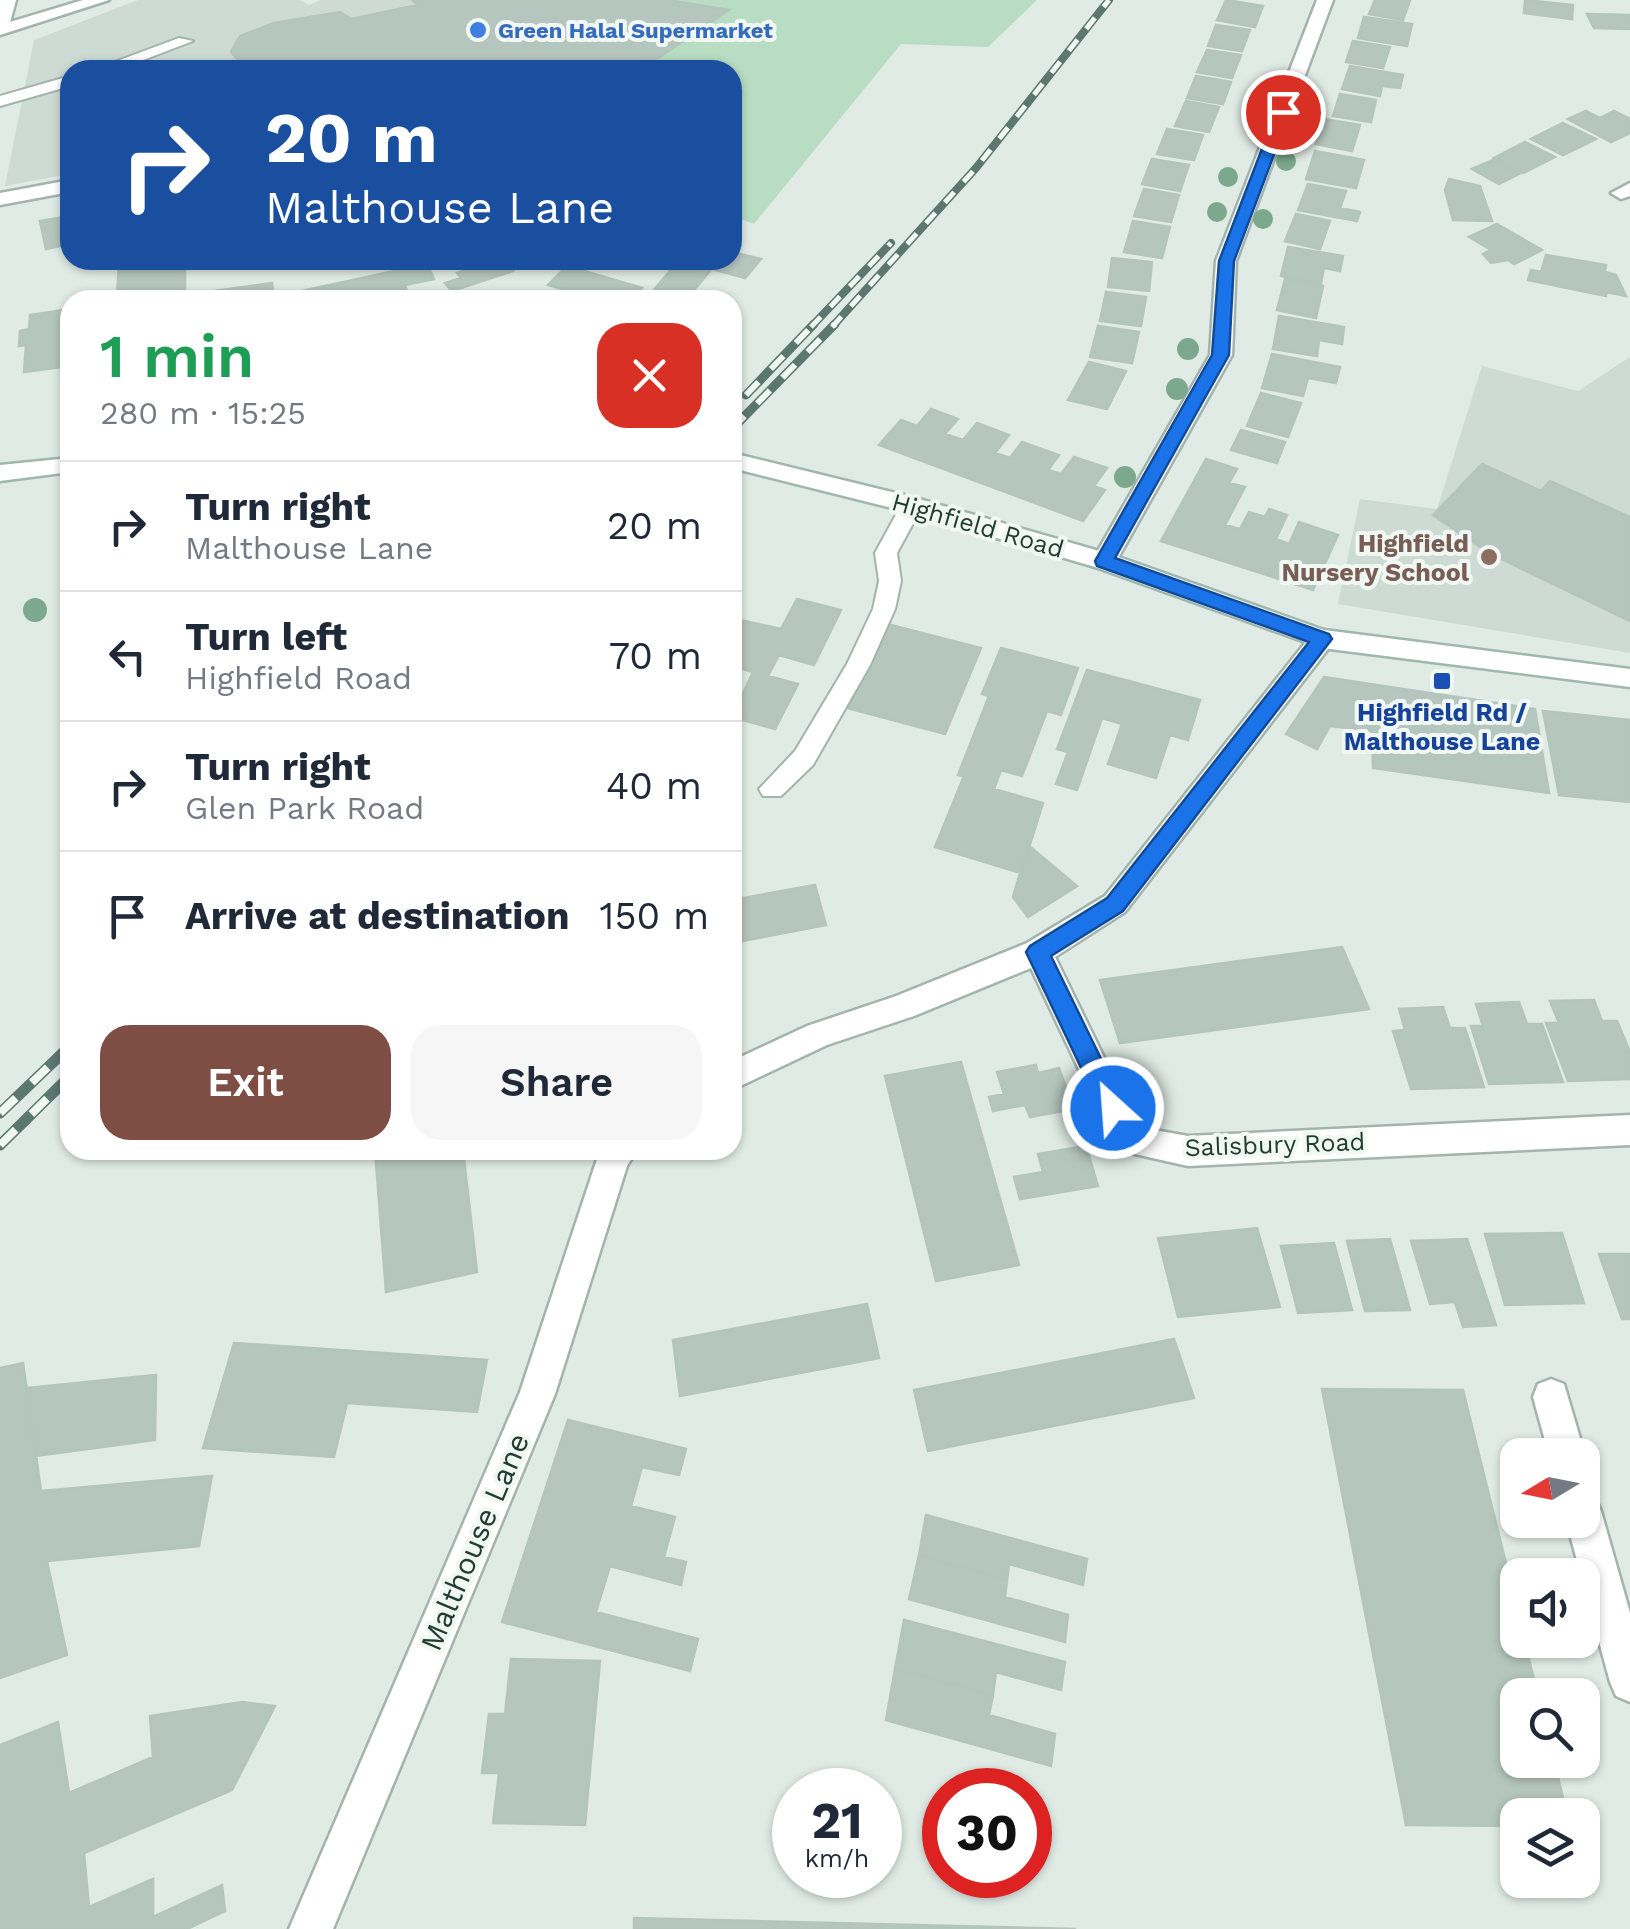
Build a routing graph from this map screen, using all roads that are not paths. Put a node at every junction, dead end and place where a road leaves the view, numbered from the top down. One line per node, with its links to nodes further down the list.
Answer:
1 (8, 0): 4 (street)
2 (101, 0): 4 (street)
3 (1326, 0): 15 (street)
4 (0, 28)
5 (184, 41): 6 (lane)
6 (130, 60)
7 (60, 84): 8 (lane)
8 (0, 101)
9 (60, 188): 10 (street)
10 (0, 199)
11 (742, 462): 14 (street, Highfield Road)
12 (60, 466): 13 (street)
13 (0, 473)
14 (912, 505): 15 (street, Highfield Road); 18 (lane)
15 (1104, 561): 16 (street, Highfield Road)
16 (1322, 639): 17 (street, Highfield Road); 19 (street)
17 (1630, 678)
18 (772, 789)
19 (1038, 952): 20 (street); 21 (street, Salisbury Road)
20 (742, 1071)
21 (1630, 1130)
22 (613, 1160): 27 (street, Malthouse Lane)
23 (1550, 1396): 24 (street)
24 (1562, 1438)
25 (1590, 1538): 26 (street)
26 (1630, 1682)
27 (312, 1929)

